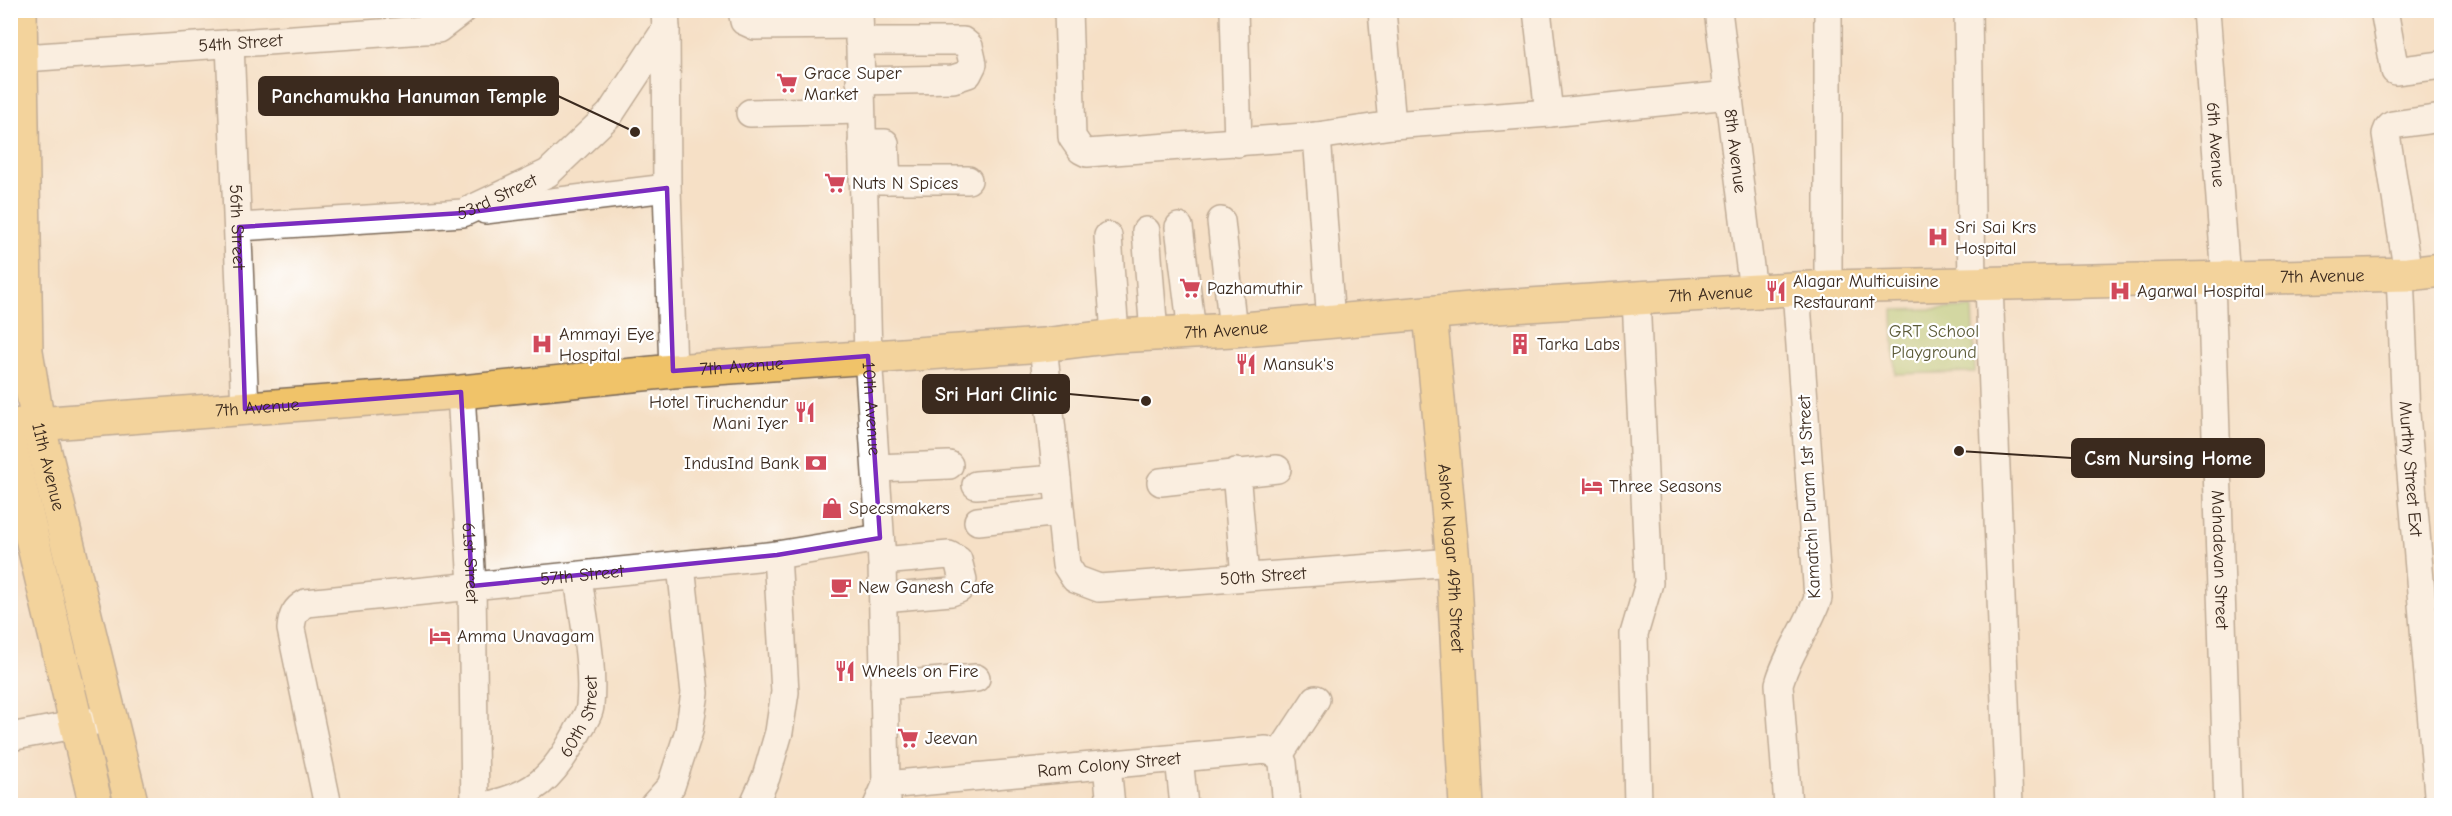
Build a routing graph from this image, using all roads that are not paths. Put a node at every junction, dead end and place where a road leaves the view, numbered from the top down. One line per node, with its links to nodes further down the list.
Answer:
1 (20, 10): 16 (main road, 11th Avenue)
2 (463, 10): 15 (street, 54th Street)
3 (742, 10): 14 (street)
4 (1068, 10): 26 (street)
5 (1234, 10): 26 (street)
6 (1382, 10): 24 (street)
7 (1537, 10): 22 (street)
8 (1718, 10): 19 (street, 8th Avenue)
9 (1828, 10): 40 (street)
10 (1968, 10): 39 (street)
11 (2206, 10): 38 (street, 6th Avenue)
12 (2384, 10): 17 (street)
13 (665, 20): 29 (street); 30 (street, 53rd Street)
14 (850, 22): 18 (street, 10th Avenue); 18 (street)
15 (230, 45): 16 (street, 54th Street); 32 (street, 56th Street)
16 (16, 59): 55 (main road, 11th Avenue)
17 (2442, 65)
18 (860, 81): 20 (street, 10th Avenue)
19 (1729, 95): 22 (street); 42 (street, 8th Avenue)
20 (860, 110): 21 (street); 27 (street, 10th Avenue)
21 (750, 113)
22 (1549, 113): 24 (street)
23 (2442, 118): 37 (street, Murthy Street Ext)
24 (1392, 125): 25 (street)
25 (1317, 136): 26 (street); 45 (street)
26 (1238, 143)
27 (875, 180): 28 (street); 51 (street, 10th Avenue)
28 (968, 180)
29 (667, 188): 30 (street); 52 (street)
30 (463, 213): 32 (street, 53rd Street)
31 (1221, 221): 46 (street)
32 (239, 227): 54 (street, 56th Street)
33 (1179, 227): 47 (street)
34 (1146, 231): 48 (street)
35 (1108, 236): 49 (street)
36 (2442, 270): 37 (main road, 7th Avenue)
37 (2404, 274): 38 (main road, 7th Avenue); 99 (street, Murthy Street Ext)
38 (2218, 280): 39 (main road, 7th Avenue); 98 (street, Mahadevan Street)
39 (1981, 284): 40 (main road, 7th Avenue); 97 (street)
40 (1828, 287): 41 (main road, 7th Avenue)
41 (1797, 289): 42 (main road, 7th Avenue); 96 (street, Kamatchi Puram 1st Street)
42 (1753, 291): 43 (main road, 7th Avenue)
43 (1636, 298): 44 (main road, 7th Avenue); 95 (street)
44 (1430, 313): 45 (main road, 7th Avenue); 68 (main road, Ashok Nagar 49th Street)
45 (1331, 322): 46 (main road, 7th Avenue)
46 (1233, 330): 47 (main road, 7th Avenue)
47 (1192, 332): 48 (main road, 7th Avenue)
48 (1154, 334): 49 (main road, 7th Avenue)
49 (1115, 336): 50 (main road, 7th Avenue)
50 (1043, 345): 51 (main road, 7th Avenue); 61 (street)
51 (868, 356): 52 (main road, 7th Avenue); 58 (street, 10th Avenue)
52 (674, 371): 53 (main road, 7th Avenue)
53 (460, 392): 54 (main road, 7th Avenue); 72 (street, 61st Street)
54 (245, 409): 55 (main road, 7th Avenue)
55 (24, 425): 77 (main road, 11th Avenue)
56 (949, 465): 58 (street)
57 (13, 466): 78 (main road, 11th Avenue)
58 (877, 468): 66 (street, 10th Avenue)
59 (1277, 469): 60 (street)
60 (1236, 472): 62 (street); 70 (street)
61 (1057, 478): 63 (street); 64 (street)
62 (1161, 482)
63 (976, 485)
64 (1060, 512): 65 (street); 70 (street, 50th Street)
65 (978, 520)
66 (881, 550): 67 (street, 57th Street); 73 (street, 10th Avenue); 73 (street, 57th Street)
67 (777, 555): 69 (street, 57th Street); 90 (street)
68 (1453, 562): 70 (street, 50th Street); 94 (main road, Ashok Nagar 49th Street)
69 (681, 566): 71 (street, 57th Street); 89 (street)
70 (1245, 576)
71 (578, 577): 72 (street, 57th Street); 88 (street, 60th Street)
72 (472, 586): 86 (street, 57th Street); 87 (street, 61st Street)
73 (883, 598): 75 (street, 10th Avenue)
74 (976, 678): 75 (street)
75 (884, 686): 83 (street, 10th Avenue)
76 (1316, 699): 80 (street)
77 (112, 718): 78 (street); 85 (main road, 11th Avenue)
78 (76, 726): 79 (street); 84 (main road, 11th Avenue)
79 (10, 736)
80 (1279, 755): 81 (street, Ram Colony Street); 93 (street)
81 (1179, 758): 82 (street, Ram Colony Street); 92 (street)
82 (1107, 765): 83 (street, Ram Colony Street); 91 (street)
83 (883, 799)
84 (96, 806)
85 (132, 806)
86 (328, 806)
87 (476, 806)
88 (484, 806)
89 (653, 806)
90 (753, 806)
91 (1111, 806)
92 (1184, 806)
93 (1287, 806)
94 (1466, 806)
95 (1638, 806)
96 (1788, 806)
97 (2008, 806)
98 (2228, 806)
99 (2439, 806)

